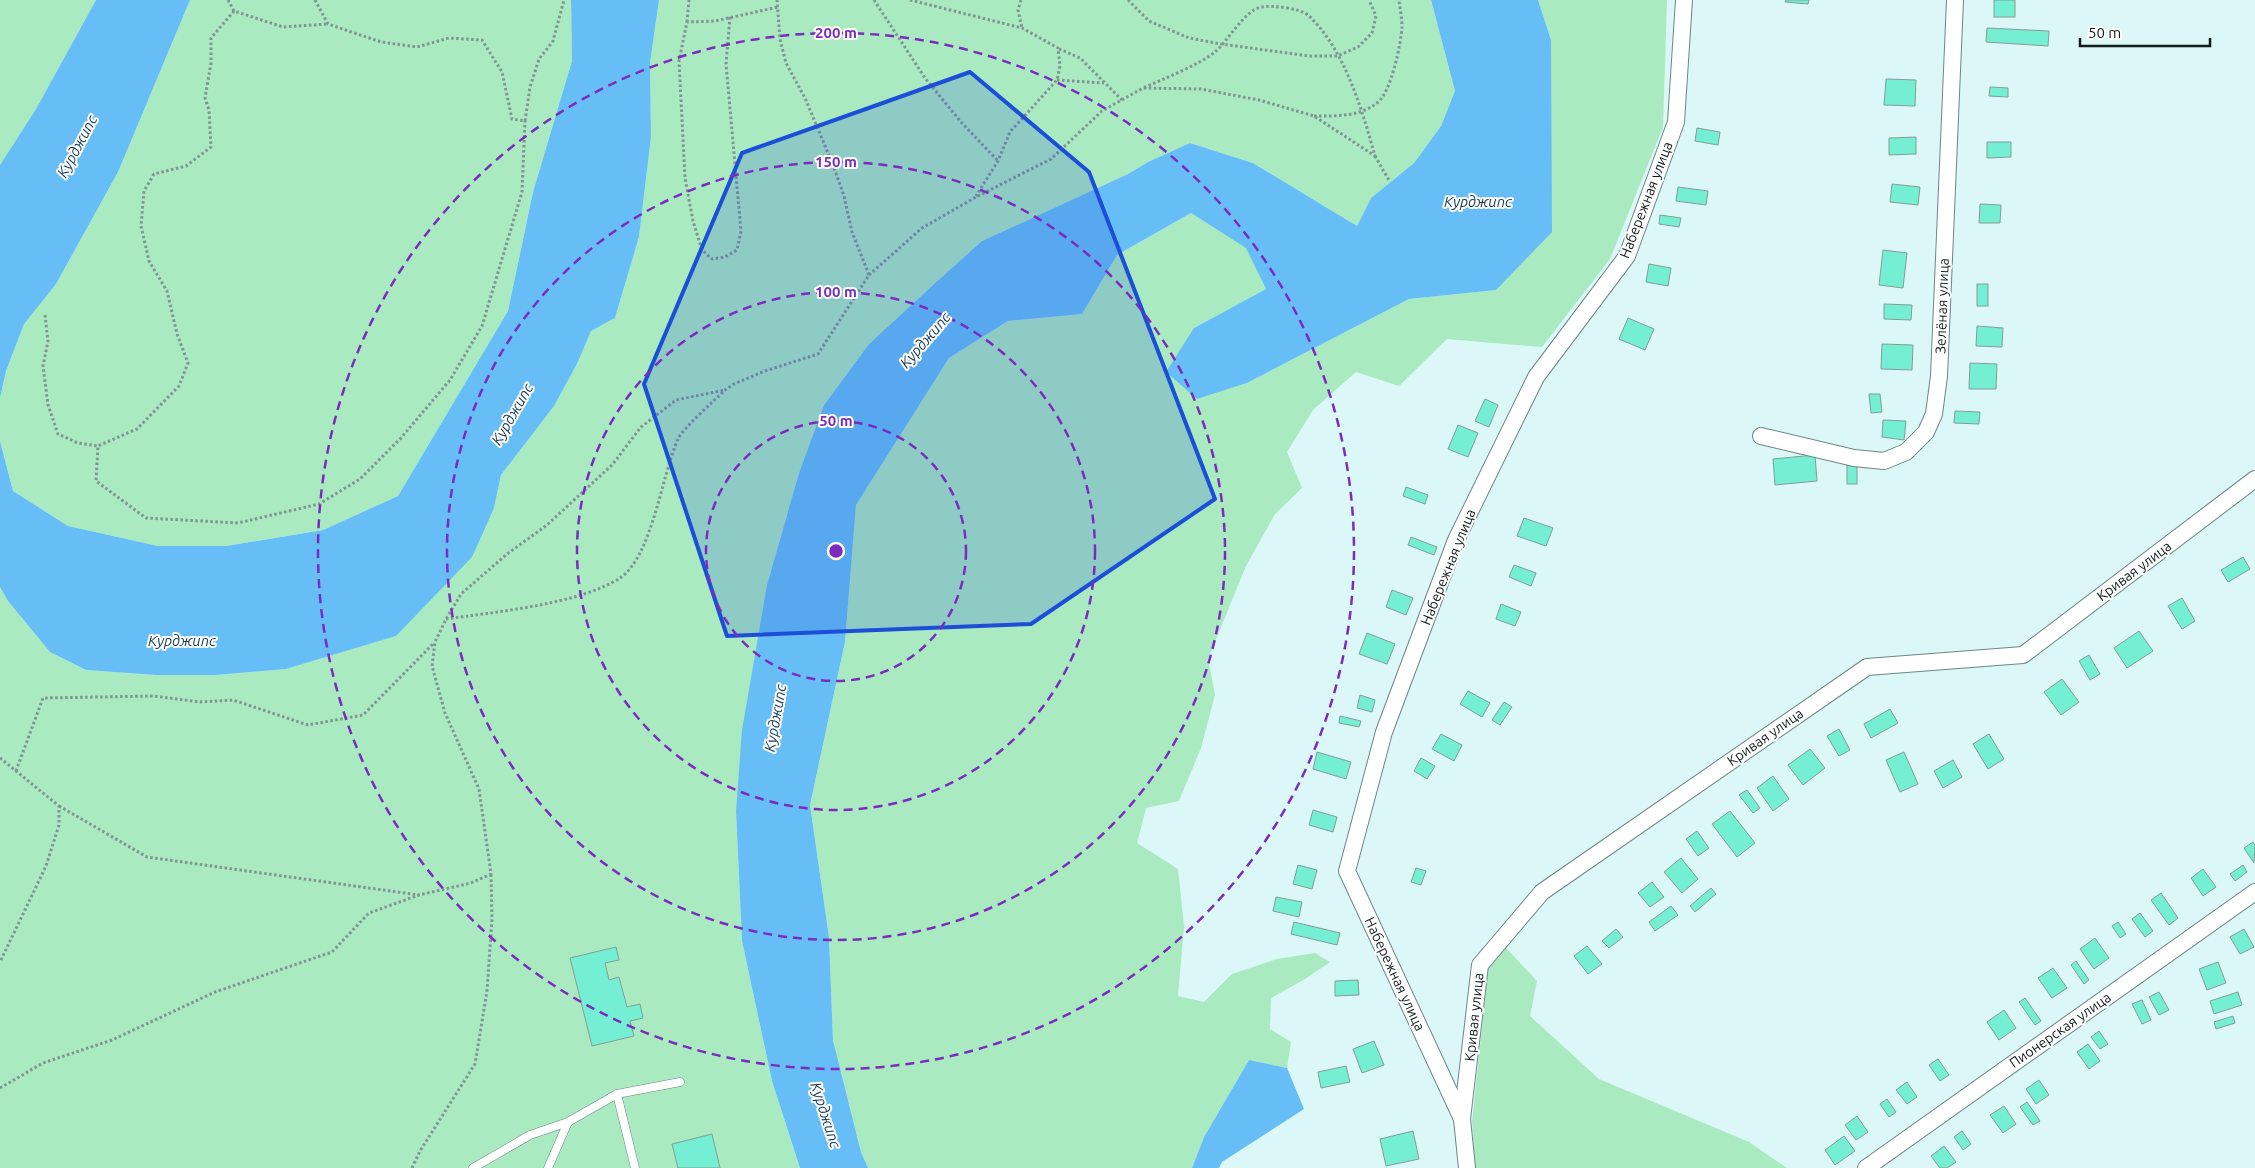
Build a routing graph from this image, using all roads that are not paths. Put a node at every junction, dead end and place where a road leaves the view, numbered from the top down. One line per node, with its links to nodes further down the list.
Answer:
1 (1684, 0): 8 (street, Набережная улица)
2 (1955, 0): 3 (street, Зелёная улица)
3 (1760, 436)
4 (2255, 479): 8 (street, Кривая улица)
5 (2255, 892): 14 (street, Пионерская улица)
6 (680, 1082): 7 (lane)
7 (618, 1094): 9 (lane); 12 (lane)
8 (1462, 1120): 13 (street, Кривая улица)
9 (568, 1122): 10 (lane); 11 (lane)
10 (473, 1168)
11 (548, 1168)
12 (635, 1168)
13 (1467, 1168)
14 (1866, 1168)

